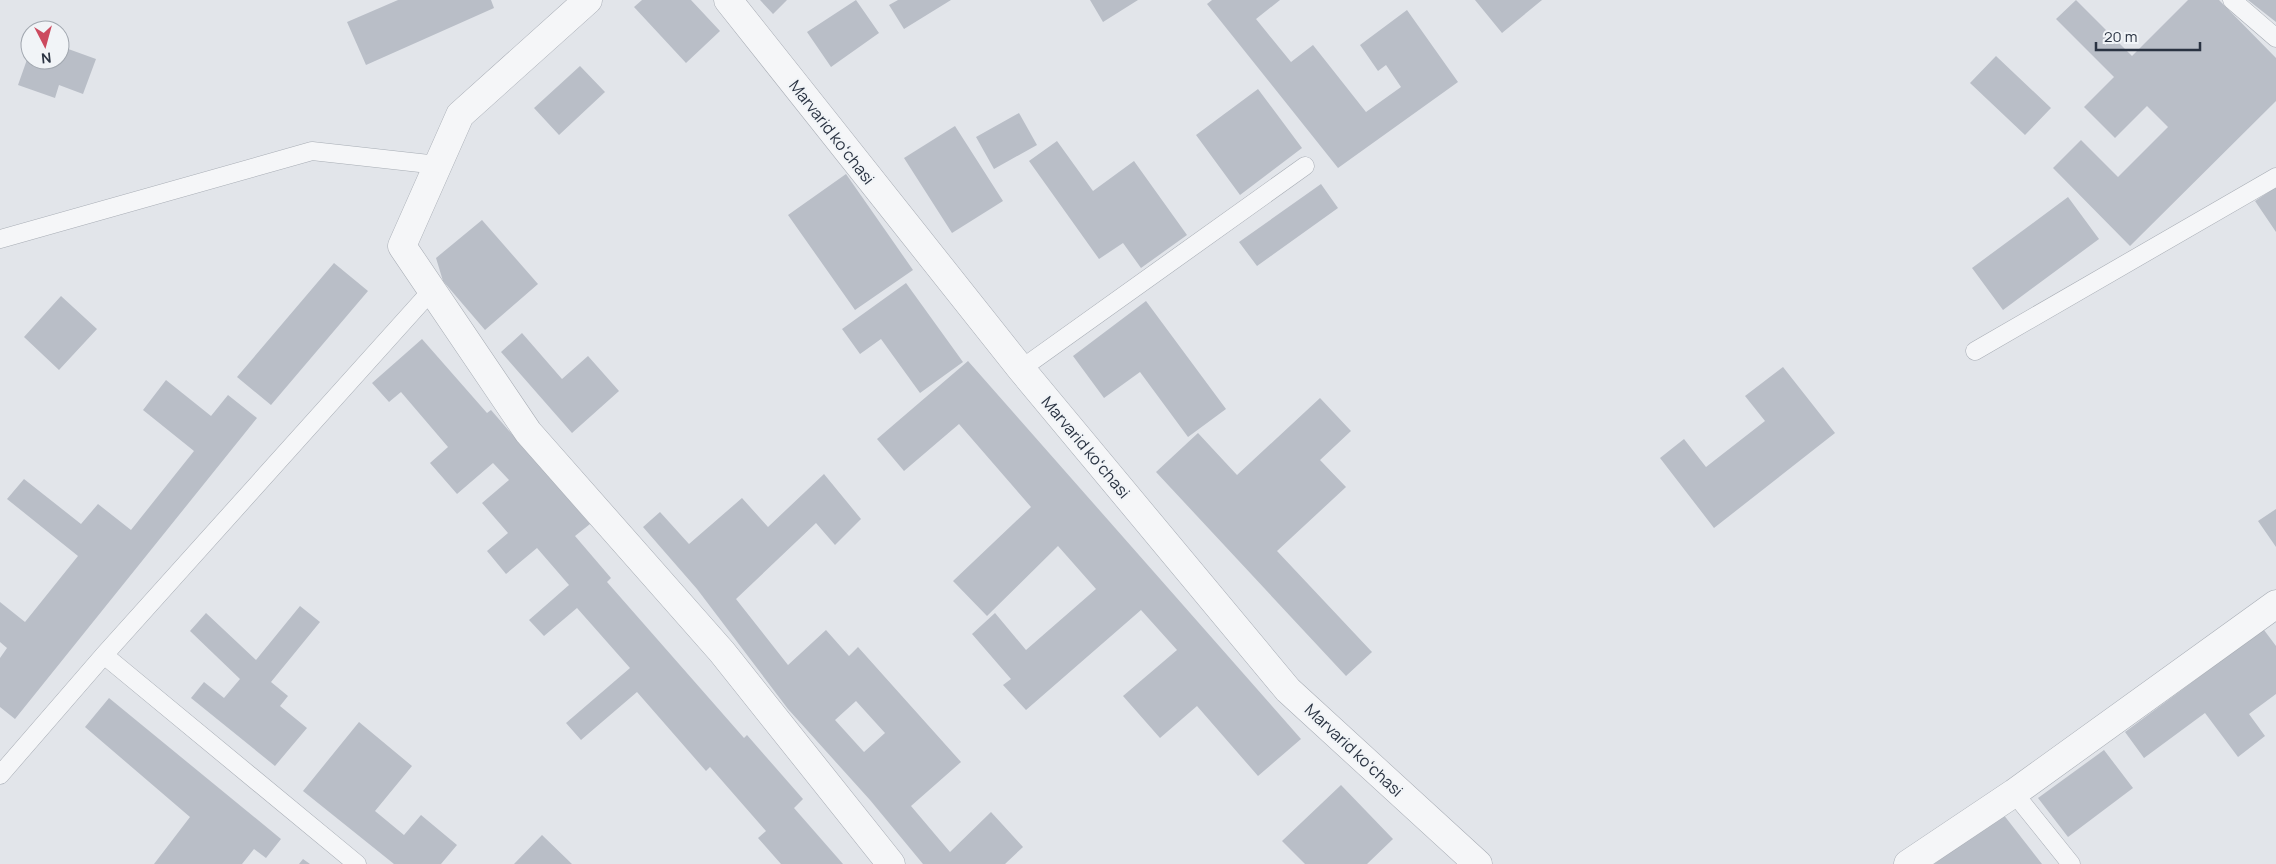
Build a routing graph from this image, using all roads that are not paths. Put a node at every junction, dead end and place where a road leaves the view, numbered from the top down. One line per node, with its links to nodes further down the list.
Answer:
1 (588, 0): 5 (street)
2 (728, 0): 11 (street, Marvarid koʻchasi)
3 (2232, 0): 4 (lane)
4 (2276, 38)
5 (438, 165): 8 (lane); 9 (street)
6 (1305, 166): 11 (lane)
7 (2276, 177): 10 (lane)
8 (0, 239)
9 (432, 290): 13 (lane); 17 (street)
10 (1975, 352)
11 (1021, 369): 18 (street, Marvarid koʻchasi)
12 (2276, 604): 15 (street)
13 (104, 655): 14 (lane); 16 (lane)
14 (0, 775)
15 (2014, 793): 19 (street); 20 (lane)
16 (357, 864)
17 (891, 864)
18 (1478, 864)
19 (1908, 864)
20 (2071, 864)

